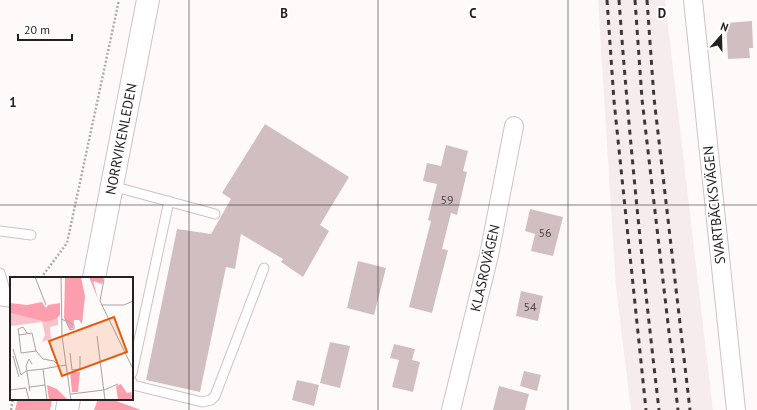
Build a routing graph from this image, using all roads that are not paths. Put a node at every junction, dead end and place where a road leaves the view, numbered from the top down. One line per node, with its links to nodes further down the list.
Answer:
1 (148, 0): 4 (main road, NORRVIKENLEDEN)
2 (693, 0): 18 (street, SVARTBÄCKSVÄGEN)
3 (514, 126): 17 (street, KLASROVÄGEN)
4 (112, 186): 5 (lane); 11 (main road, NORRVIKENLEDEN)
5 (169, 201): 6 (lane); 13 (lane)
6 (215, 214)
7 (0, 231): 8 (lane)
8 (32, 235)
9 (264, 268): 14 (lane)
10 (0, 274): 12 (lane)
11 (94, 277)
12 (6, 297)
13 (133, 368)
14 (133, 385)
15 (69, 400): 16 (main road)
16 (67, 410)
17 (451, 410)
18 (736, 410)

